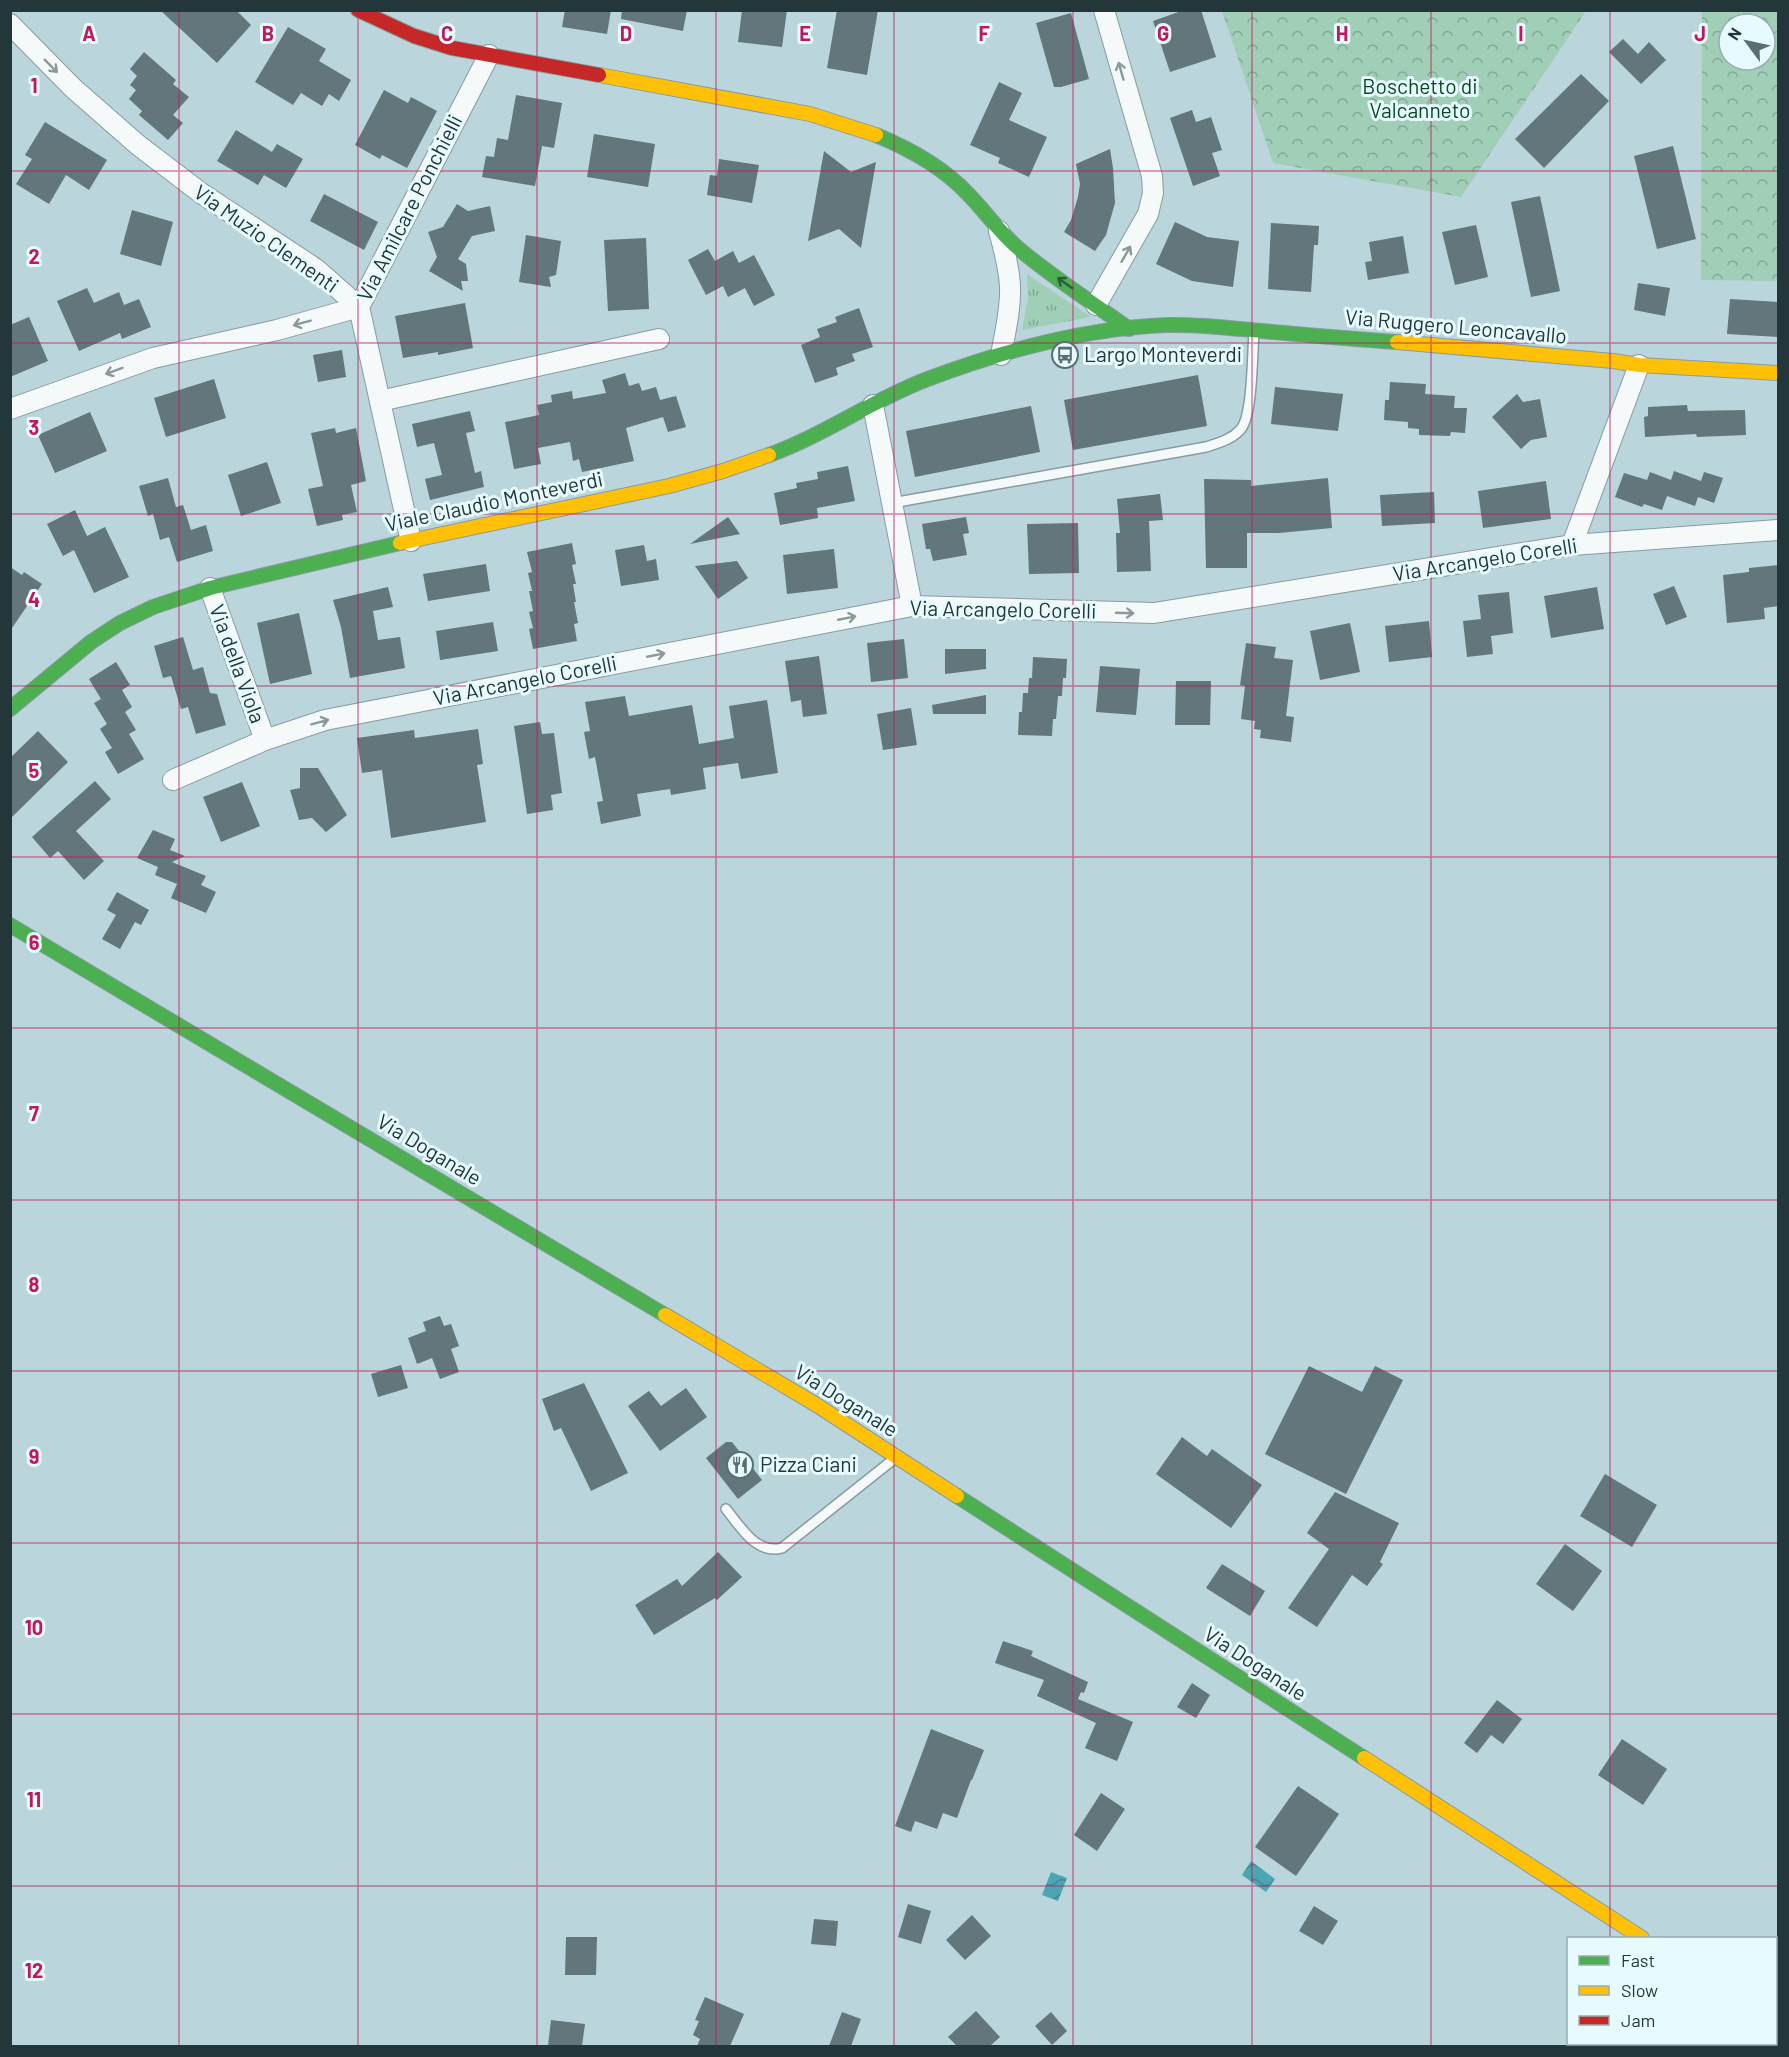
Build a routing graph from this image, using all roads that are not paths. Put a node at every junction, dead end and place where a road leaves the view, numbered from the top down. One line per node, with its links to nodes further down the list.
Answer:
1 (358, 10): 4 (street)
2 (1104, 10): 6 (street, one-way to 2)
3 (14, 35): 7 (street, Via Muzio Clementi, one-way to 7)
4 (489, 55): 5 (street); 7 (street, Via Amilcare Ponchielli)
5 (999, 231): 6 (street, one-way to 5); 11 (street)
6 (1096, 305): 8 (street)
7 (359, 307): 14 (street, Via Amilcare Ponchielli); 16 (street, Via Muzio Clementi, one-way to 16)
8 (1130, 329): 9 (street, Via Ruggero Leoncavallo); 11 (street, Via Ruggero Leoncavallo)
9 (1254, 331): 12 (street, Via Ruggero Leoncavallo); 17 (lane)
10 (659, 339): 14 (street)
11 (1001, 355): 15 (street, Viale Claudio Monteverdi)
12 (1639, 365): 13 (street, Via Ruggero Leoncavallo); 20 (street)
13 (1779, 373)
14 (380, 401): 19 (street, Via Amilcare Ponchielli)
15 (873, 405): 17 (street); 19 (street, Viale Claudio Monteverdi)
16 (10, 409)
17 (892, 503): 22 (street)
18 (1779, 530): 20 (street, Via Arcangelo Corelli)
19 (411, 541): 21 (street, Viale Claudio Monteverdi)
20 (1572, 545): 22 (street, Via Arcangelo Corelli, one-way to 20)
21 (210, 588): 23 (street, Viale Claudio Monteverdi); 24 (street, Via della Viola)
22 (912, 606): 24 (street, Via Arcangelo Corelli, one-way to 22)
23 (10, 709)
24 (265, 741): 25 (street, Via Arcangelo Corelli)
25 (173, 780)
26 (10, 925): 27 (street, Via Doganale)
27 (896, 1457): 28 (lane); 29 (street, Via Doganale)
28 (726, 1509)
29 (1640, 1937)

